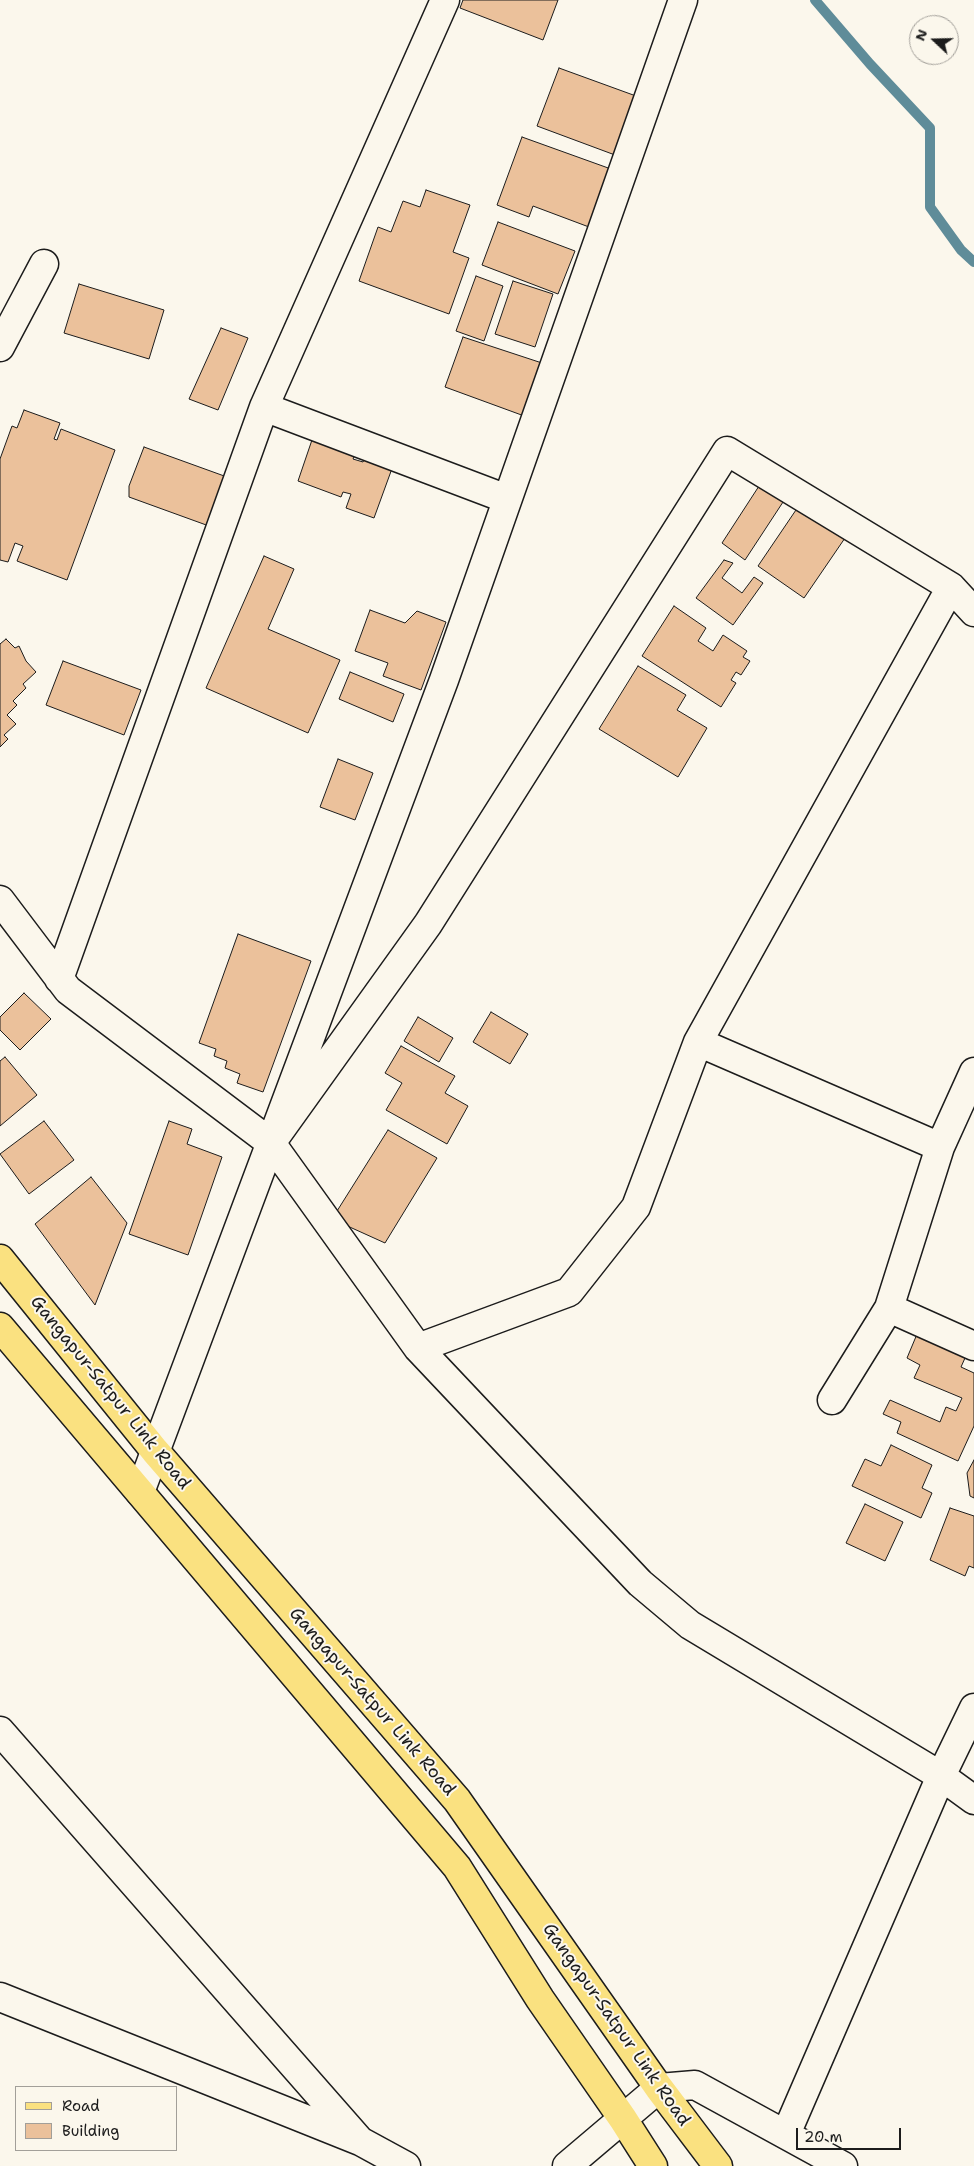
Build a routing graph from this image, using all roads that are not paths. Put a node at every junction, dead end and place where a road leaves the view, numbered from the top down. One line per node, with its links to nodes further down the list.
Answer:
1 (445, 0): 5 (street)
2 (682, 0): 6 (street)
3 (44, 264): 4 (street)
4 (0, 347)
5 (264, 407): 6 (street); 10 (street)
6 (507, 499): 13 (street)
7 (951, 587): 8 (street); 11 (street); 13 (street)
8 (974, 612)
9 (0, 900): 10 (street)
10 (59, 979): 13 (street)
11 (698, 1042): 14 (street); 19 (street)
12 (974, 1072): 14 (street)
13 (271, 1143): 19 (street); 21 (street)
14 (940, 1147): 16 (street)
15 (0, 1259): 21 (main road, Gangapur-Satpur Link Road)
16 (889, 1308): 18 (street); 20 (street)
17 (0, 1327): 22 (main road)
18 (974, 1346)
19 (418, 1348): 25 (street)
20 (832, 1400)
21 (155, 1451): 22 (street); 28 (main road, Gangapur-Satpur Link Road)
22 (140, 1492): 29 (main road)
23 (974, 1708): 25 (street)
24 (0, 1731): 31 (street)
25 (941, 1776): 26 (street); 30 (street)
26 (974, 1800)
27 (0, 1996): 31 (street)
28 (659, 2088): 29 (street); 30 (street); 35 (main road, Gangapur-Satpur Link Road)
29 (623, 2119): 33 (street); 34 (main road)
30 (786, 2134): 36 (street)
31 (360, 2141): 32 (street)
32 (406, 2166)
33 (567, 2166)
34 (653, 2166)
35 (718, 2166)
36 (843, 2166)

